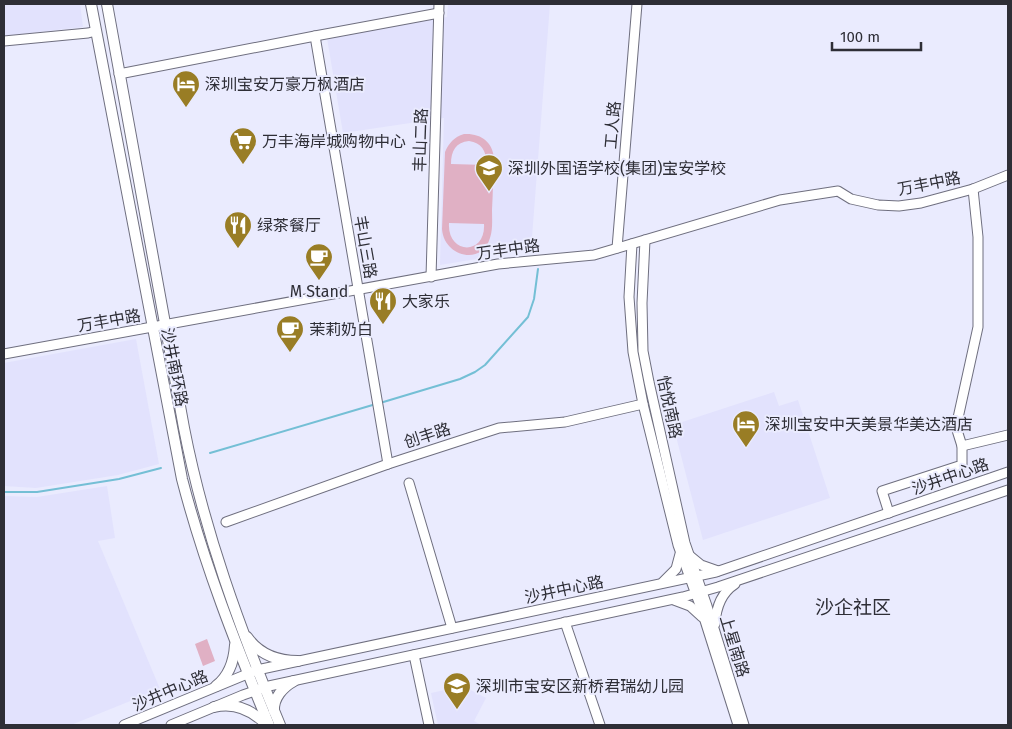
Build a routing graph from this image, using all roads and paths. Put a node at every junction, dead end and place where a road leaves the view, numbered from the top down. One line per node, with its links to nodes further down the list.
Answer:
1 (91, 4): 5 (main road, 沙井南环路)
2 (107, 4): 8 (main road, 沙井南环路)
3 (636, 4): 13 (street, 工人路)
4 (439, 9): 6 (street); 14 (street, 丰山二路)
5 (96, 31): 7 (street); 17 (main road, 沙井南环路)
6 (315, 36): 8 (street); 15 (street, 丰山三路)
7 (4, 41)
8 (120, 74): 16 (main road, 沙井南环路)
9 (1008, 175): 10 (street, 万丰中路)
10 (973, 189): 11 (street, 万丰中路); 21 (street)
11 (645, 240): 12 (street, 万丰中路); 28 (street, 怡悦南路)
12 (632, 244): 13 (street, 万丰中路); 19 (street, 怡悦南路)
13 (617, 248): 14 (street, 万丰中路)
14 (430, 277): 15 (street, 万丰中路)
15 (358, 290): 16 (street, 万丰中路); 22 (street, 丰山三路)
16 (165, 325): 17 (street, 万丰中路); 35 (main road, 沙井南环路)
17 (152, 327): 18 (street, 万丰中路); 36 (main road, 沙井南环路)
18 (4, 354)
19 (643, 404): 22 (street, 创丰路); 28 (street, 怡悦南路)
20 (1008, 435): 21 (street)
21 (962, 446): 26 (street)
22 (388, 464): 27 (street, 创丰路)
23 (1008, 472): 26 (street, 沙井中心路)
24 (409, 483): 39 (street)
25 (1008, 490): 31 (street, 沙井中心路)
26 (889, 513): 29 (street, 沙井中心路)
27 (226, 522)
28 (684, 551): 29 (street); 30 (street, 怡悦南路); 32 (street)
29 (720, 571): 30 (street, 沙井中心路)
30 (693, 577): 32 (street, 沙井中心路); 33 (street, 上星南路)
31 (740, 581): 33 (street, 沙井中心路); 41 (street)
32 (660, 584): 39 (street, 沙井中心路)
33 (699, 593): 34 (street, 沙井中心路); 38 (street, 上星南路); 41 (street, 上星南路)
34 (668, 600): 37 (street, 沙井中心路); 38 (street)
35 (233, 604): 36 (main road); 40 (main road, 沙井南环路)
36 (222, 607): 42 (main road, 沙井南环路)
37 (565, 622): 43 (street, 沙井中心路); 56 (street)
38 (705, 622): 57 (street, 上星南路)
39 (452, 628): 44 (street, 沙井中心路)
40 (241, 630): 44 (main road); 45 (main road, 沙井南环路)
41 (716, 635): 58 (street, 上星南路)
42 (235, 642): 45 (main road, 沙井南环路); 47 (main road)
43 (414, 655): 46 (street, 沙井中心路); 55 (street)
44 (298, 661): 45 (street, 沙井中心路)
45 (252, 672): 47 (street, 沙井中心路); 48 (main road, 沙井南环路)
46 (294, 681): 48 (street, 沙井中心路); 50 (main road)
47 (216, 686): 51 (street, 沙井中心路)
48 (259, 689): 49 (street, 沙井中心路); 50 (main road, 沙井南环路); 53 (main road, 沙井南环路)
49 (214, 707): 52 (street, 沙井中心路); 53 (main road)
50 (274, 712): 54 (main road, 沙井南环路)
51 (124, 725)
52 (172, 725)
53 (268, 725)
54 (280, 725)
55 (429, 725)
56 (600, 725)
57 (738, 725)
58 (744, 725)

